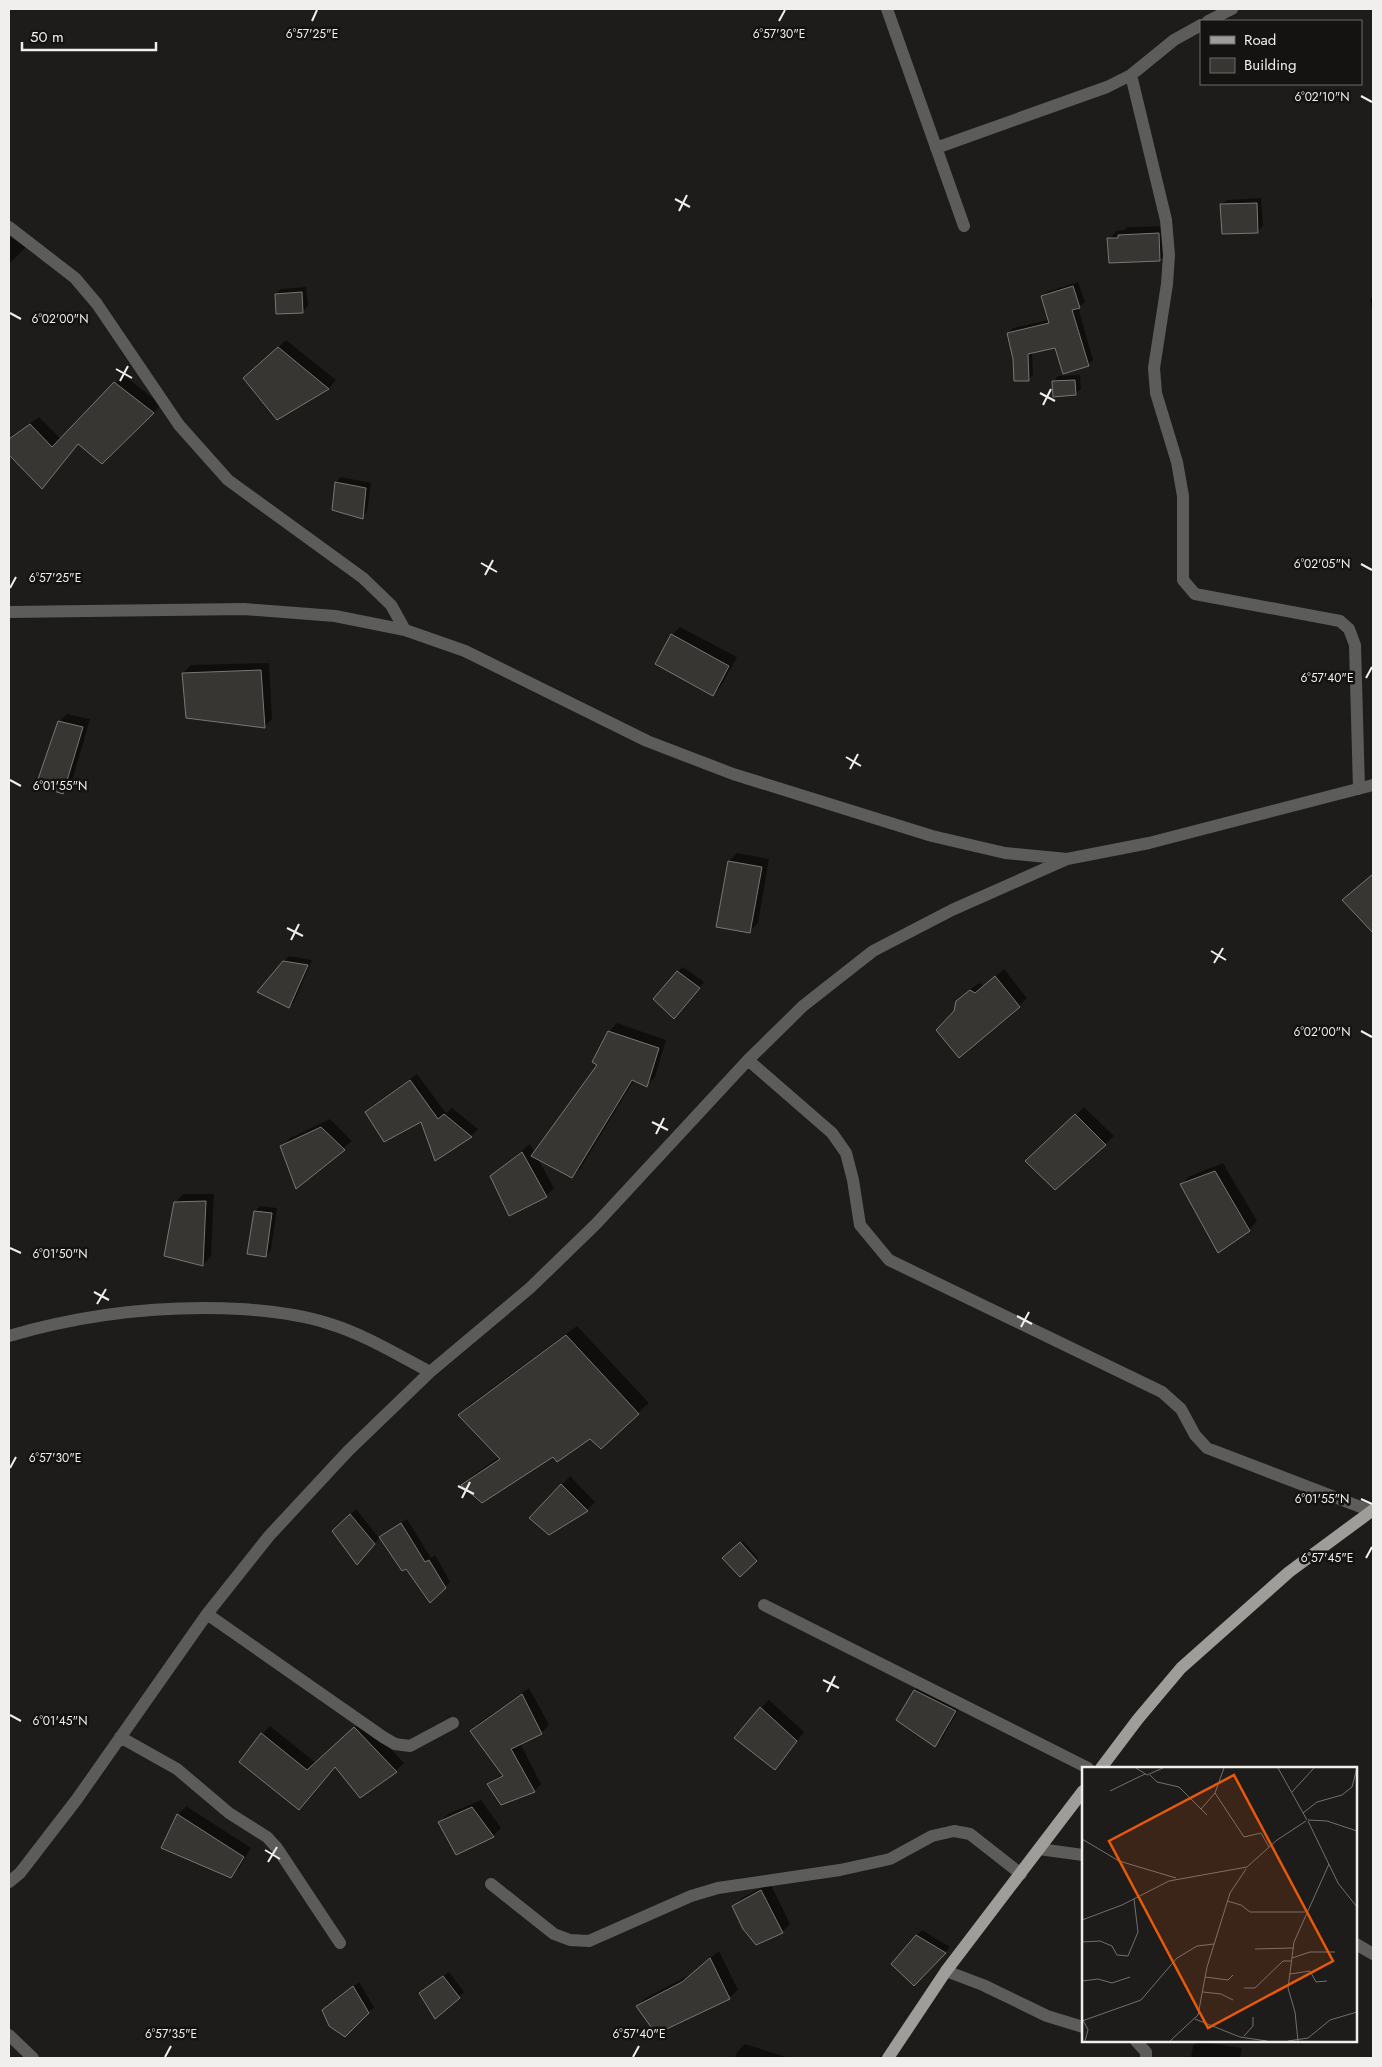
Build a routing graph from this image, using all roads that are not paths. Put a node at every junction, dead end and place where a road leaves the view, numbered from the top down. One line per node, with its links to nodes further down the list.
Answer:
1 (887, 9): 6 (street)
2 (1232, 9): 3 (street)
3 (1210, 20)
4 (1200, 26): 5 (street)
5 (1131, 75): 6 (street); 12 (street)
6 (936, 148): 7 (street)
7 (964, 226)
8 (9, 227): 10 (street)
9 (9, 612): 10 (street)
10 (405, 630): 13 (street)
11 (1373, 785): 12 (street)
12 (1358, 789): 13 (street)
13 (1067, 859): 14 (street)
14 (748, 1060): 16 (street); 17 (street)
15 (9, 1336): 16 (street)
16 (430, 1372): 19 (street)
17 (1372, 1511): 23 (main road)
18 (764, 1604): 22 (street)
19 (206, 1614): 20 (street); 21 (street)
20 (453, 1723)
21 (120, 1737): 28 (street); 30 (street)
22 (1086, 1767)
23 (1102, 1767)
24 (1082, 1792): 25 (main road)
25 (1039, 1850): 26 (street); 27 (main road)
26 (1082, 1855)
27 (1021, 1874): 29 (street); 33 (main road)
28 (9, 1882)
29 (491, 1884)
30 (340, 1943)
31 (1357, 1945): 32 (street)
32 (1373, 1954)
33 (946, 1971): 34 (street); 38 (main road)
34 (1082, 2027)
35 (9, 2035): 37 (street)
36 (1137, 2042): 39 (street)
37 (33, 2058)
38 (888, 2058)
39 (1146, 2058)

